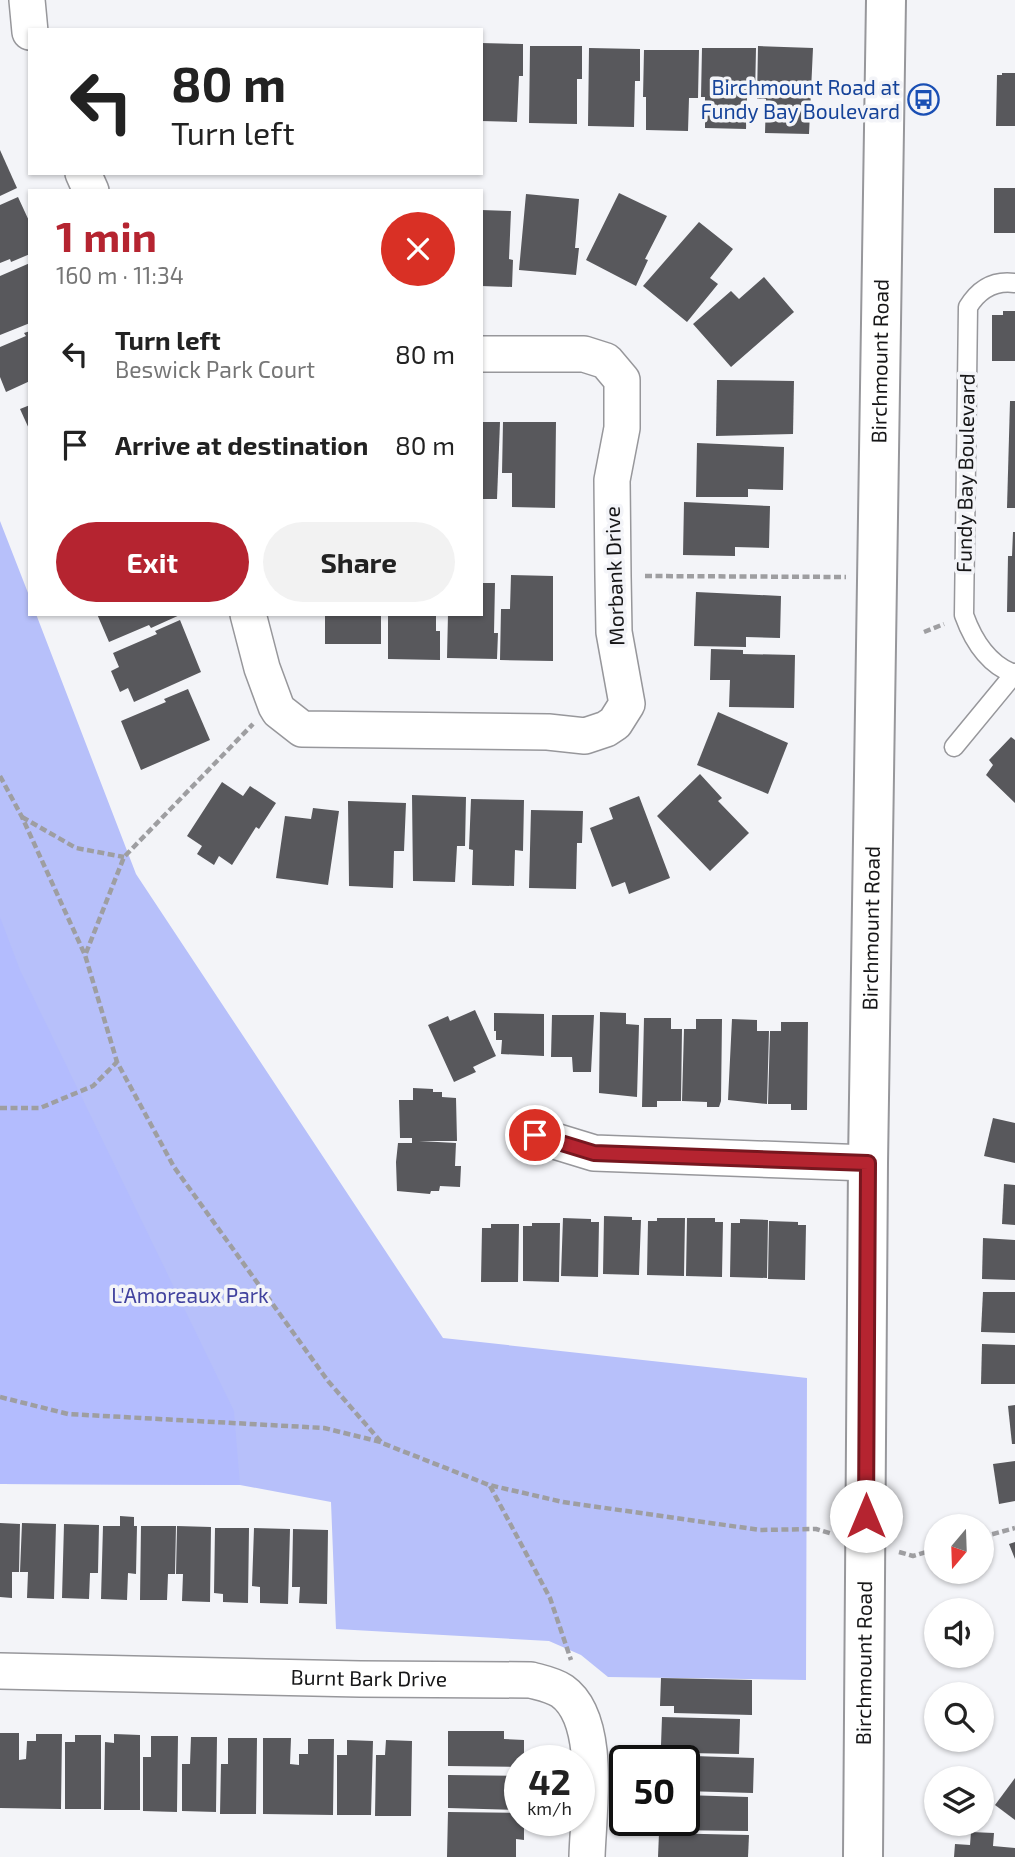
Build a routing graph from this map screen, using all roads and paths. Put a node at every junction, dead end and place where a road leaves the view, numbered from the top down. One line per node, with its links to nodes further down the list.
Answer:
1 (27, 0): 3 (street)
2 (886, 0): 19 (main road, Birchmount Road)
3 (30, 28)
4 (1015, 283): 9 (lane, Fundy Bay Boulevard)
5 (483, 354): 6 (street, Morbank Drive)
6 (613, 576): 7 (path); 10 (street, Morbank Drive)
7 (826, 577)
8 (249, 616): 10 (street)
9 (1014, 673): 11 (lane, Fundy Bay Boulevard)
10 (279, 711): 14 (path)
11 (954, 747)
12 (0, 776): 13 (path)
13 (22, 817): 14 (path); 15 (path)
14 (124, 858): 15 (path)
15 (85, 955): 16 (path)
16 (117, 1062): 17 (path); 21 (path)
17 (0, 1108)
18 (535, 1135): 19 (street)
19 (868, 1163): 31 (main road, Birchmount Road)
20 (0, 1397): 21 (path)
21 (382, 1443): 22 (path)
22 (489, 1485): 24 (path); 29 (path)
23 (1015, 1528): 25 (path)
24 (817, 1529)
25 (994, 1534)
26 (924, 1553): 27 (path)
27 (914, 1556)
28 (0, 1671): 29 (street, Burnt Bark Drive)
29 (554, 1686): 30 (street)
30 (587, 1857)
31 (863, 1857)

